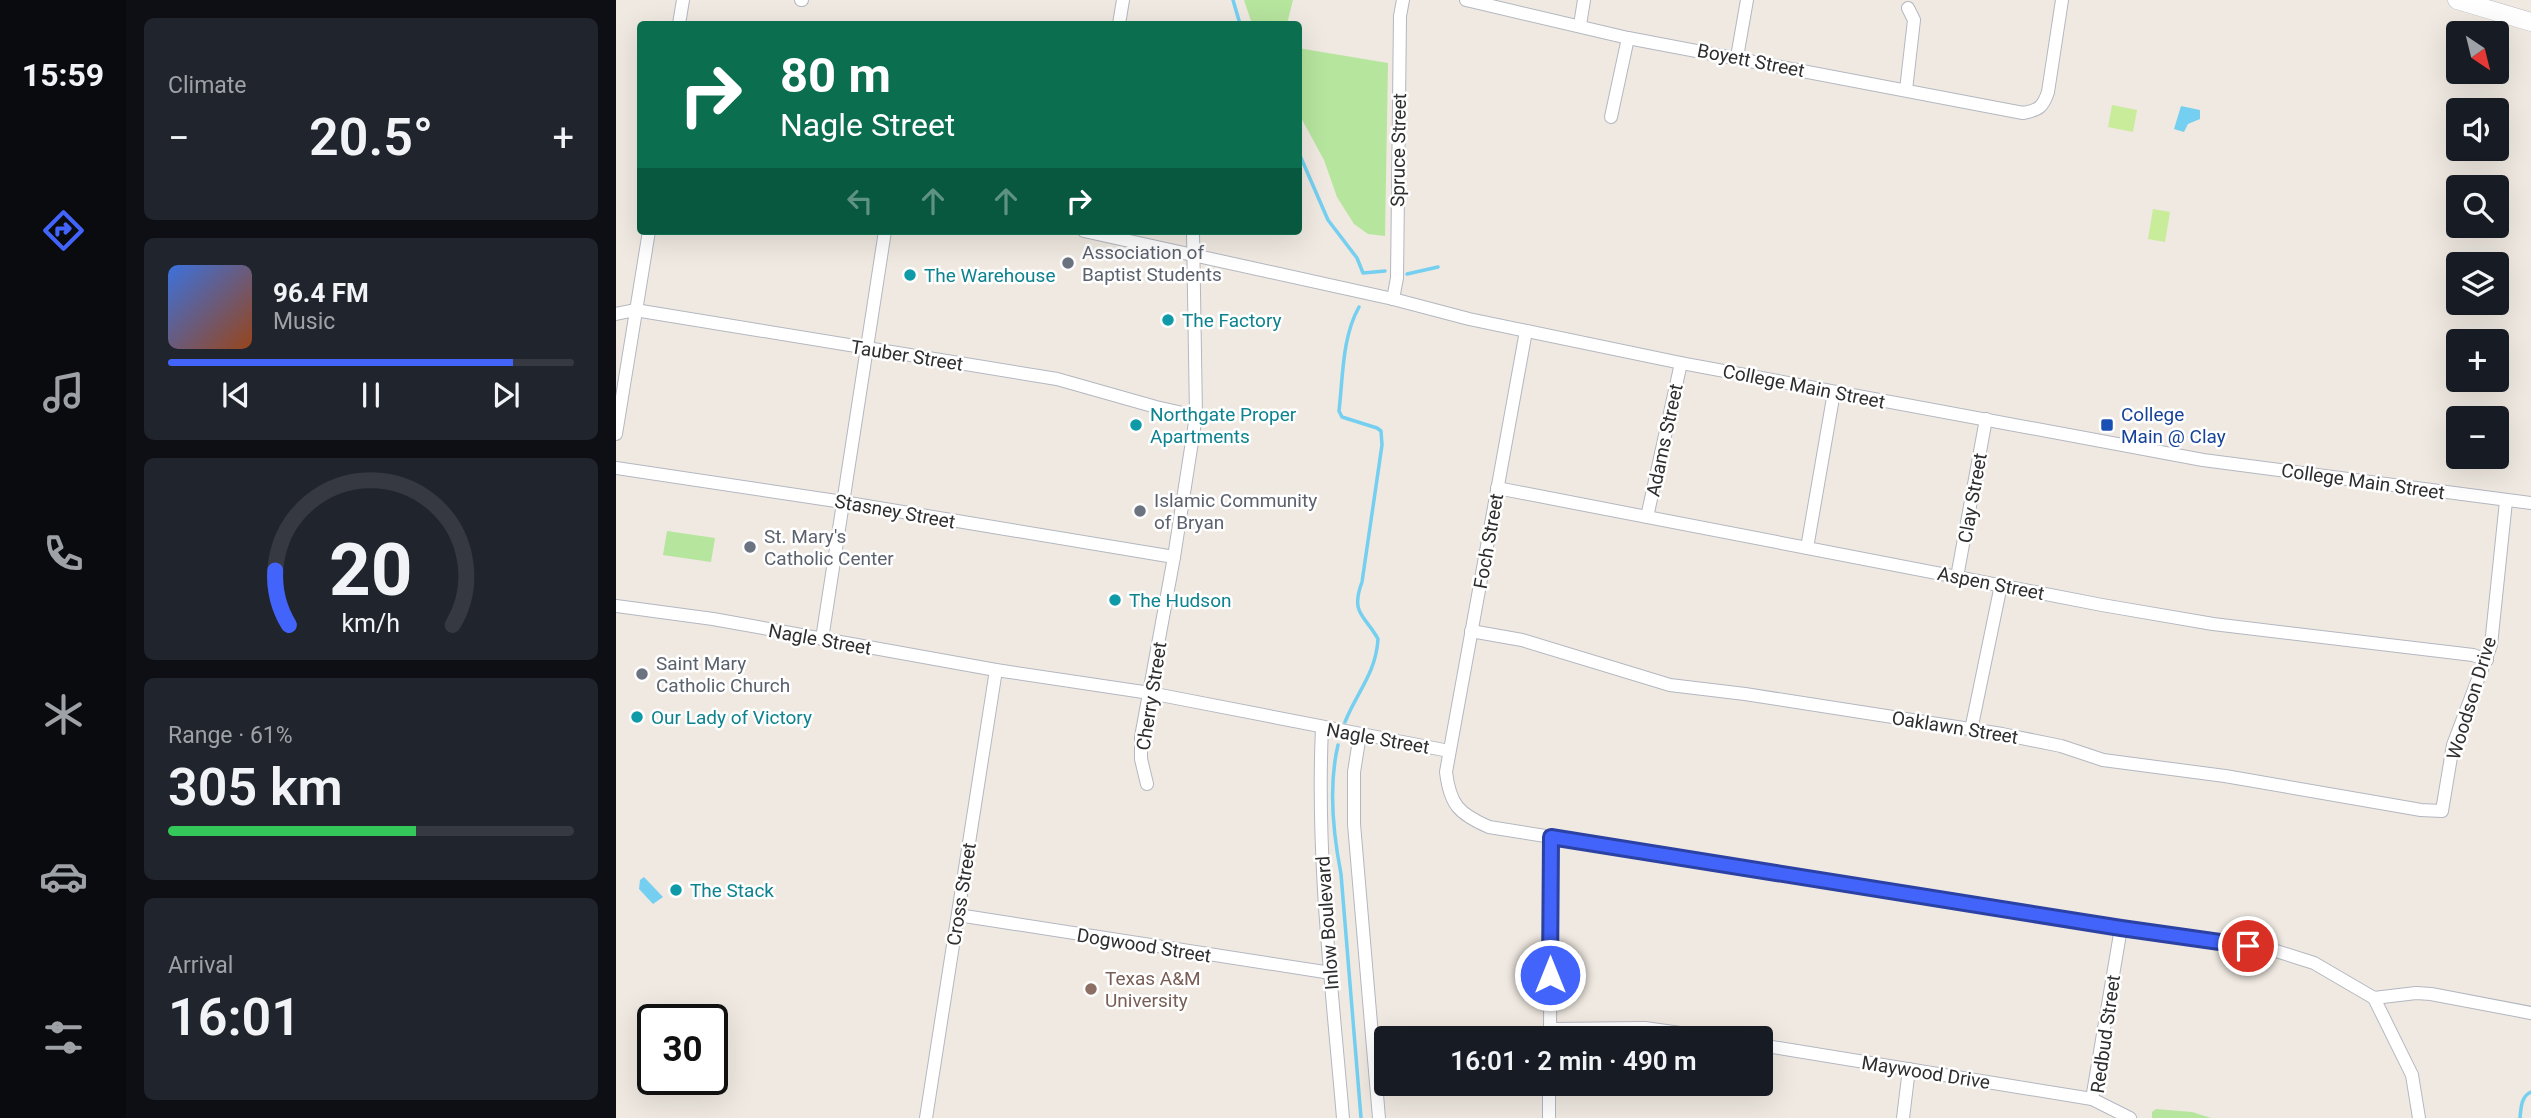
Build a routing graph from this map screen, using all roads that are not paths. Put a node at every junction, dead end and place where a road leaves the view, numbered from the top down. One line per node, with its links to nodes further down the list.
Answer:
1 (683, 0): 10 (street)
2 (1123, 0): 11 (street)
3 (1403, 0): 23 (street, Spruce Street)
4 (1466, 0): 13 (street, Boyett Street)
5 (1584, 0): 13 (street)
6 (1747, 0): 15 (street)
7 (2062, 0): 16 (street, Boyett Street)
8 (2457, 0): 12 (main road)
9 (1908, 8): 16 (street)
10 (680, 21)
11 (1120, 21)
12 (2531, 22)
13 (1580, 25): 14 (street, Boyett Street)
14 (1628, 38): 15 (street, Boyett Street); 17 (street)
15 (1737, 57): 16 (street, Boyett Street)
16 (1906, 89)
17 (1611, 117)
18 (648, 235): 24 (street)
19 (884, 235): 27 (street)
20 (1101, 235): 22 (street, College Main Street)
21 (1193, 235): 22 (street, Cherry Street)
22 (1193, 256): 23 (street, College Main Street); 30 (street, Cherry Street)
23 (1393, 299): 26 (street, College Main Street)
24 (635, 310): 25 (street, Tauber Street); 27 (street, Tauber Street); 32 (street)
25 (616, 314)
26 (1526, 331): 28 (street, College Main Street); 34 (street, Foch Street)
27 (867, 348): 30 (street, Tauber Street); 36 (street)
28 (1681, 363): 29 (street, College Main Street); 38 (street, Adams Street)
29 (1834, 392): 31 (street, College Main Street); 39 (street)
30 (1196, 416): 40 (street, Cherry Street)
31 (1986, 419): 35 (street, College Main Street); 41 (street, Clay Street)
32 (616, 433)
33 (616, 468): 36 (street, Stasney Street)
34 (1497, 488): 38 (street, Aspen Street); 44 (street, Foch Street)
35 (2506, 501): 37 (street, College Main Street); 46 (street, Woodson Drive)
36 (843, 502): 40 (street, Stasney Street); 45 (street)
37 (2531, 503)
38 (1647, 517): 39 (street, Aspen Street)
39 (1807, 548): 41 (street, Aspen Street)
40 (1174, 557): 48 (street, Cherry Street)
41 (1957, 577): 42 (street, Aspen Street)
42 (2001, 585): 46 (street, Aspen Street); 50 (street)
43 (616, 606): 45 (street, Nagle Street)
44 (1471, 631): 50 (street, Oaklawn Street); 52 (street, Foch Street)
45 (822, 639): 47 (street, Nagle Street)
46 (2487, 660): 54 (street, Woodson Drive)
47 (996, 670): 48 (street, Nagle Street); 56 (street, Cross Street)
48 (1150, 693): 49 (street, Nagle Street); 53 (street, Cherry Street)
49 (1322, 728): 51 (street, Nagle Street); 58 (street, Inlow Boulevard)
50 (1971, 730): 54 (street, Oaklawn Street)
51 (1360, 734): 52 (street, Nagle Street); 68 (street, Inlow Boulevard)
52 (1449, 751): 55 (street, Nagle Street)
53 (1147, 785)
54 (2442, 811)
55 (1551, 837): 57 (street, Nagle Street); 61 (street)
56 (958, 915): 58 (street, Dogwood Street); 66 (street, Cross Street)
57 (2121, 928): 59 (street, Nagle Street); 65 (street, Redbud Street)
58 (1331, 973): 67 (street, Inlow Boulevard)
59 (2374, 998): 60 (street); 72 (street)
60 (2531, 1013)
61 (1550, 1026)
62 (1773, 1047): 63 (street, Maywood Drive)
63 (1909, 1069): 65 (street, Maywood Drive); 70 (street)
64 (1549, 1096): 69 (street)
65 (2092, 1099): 71 (street, Redbud Street)
66 (926, 1118)
67 (1343, 1118)
68 (1379, 1118)
69 (1549, 1118)
70 (1903, 1118)
71 (2130, 1118)
72 (2419, 1118)

